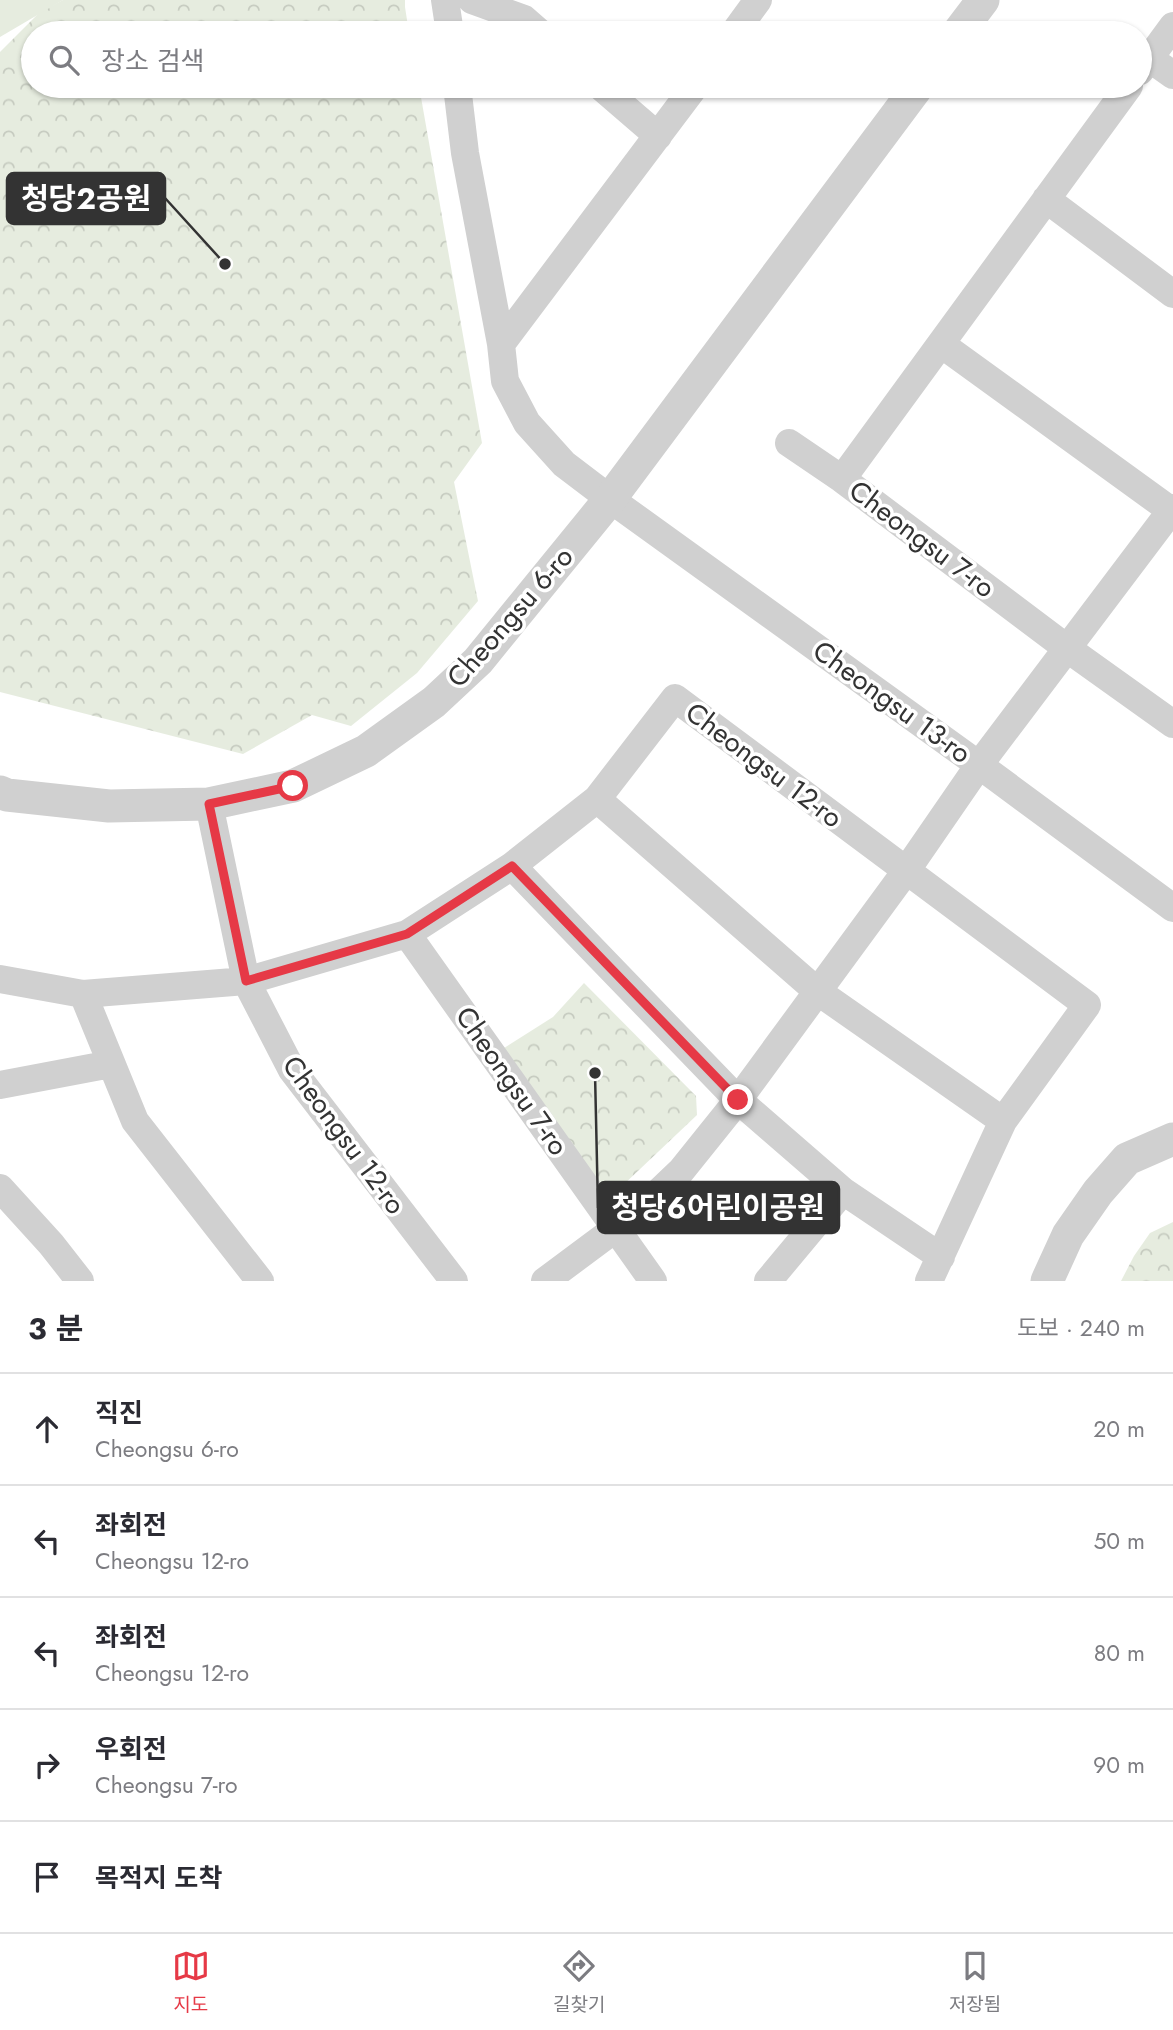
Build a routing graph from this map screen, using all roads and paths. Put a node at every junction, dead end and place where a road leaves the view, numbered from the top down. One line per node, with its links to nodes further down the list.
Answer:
1 (445, 0): 6 (street)
2 (472, 0): 5 (street)
3 (758, 0): 7 (street)
4 (983, 0): 8 (street)
5 (534, 17)
6 (448, 21)
7 (743, 21)
8 (967, 21)
9 (1173, 26): 10 (street)
10 (1152, 54)
11 (1152, 67): 12 (street)
12 (1173, 75)
13 (458, 98): 21 (street)
14 (614, 98): 18 (street)
15 (686, 98): 18 (street)
16 (909, 98): 25 (street, Cheongsu 6-ro)
17 (1120, 98): 19 (street, Cheongsu 7-ro)
18 (658, 136): 21 (street)
19 (1046, 198): 20 (street); 22 (street, Cheongsu 7-ro)
20 (1173, 294)
21 (501, 344): 25 (street)
22 (941, 344): 24 (street, Cheongsu 7-ro); 26 (street)
23 (789, 443): 24 (street)
24 (842, 479): 27 (street, Cheongsu 7-ro)
25 (610, 499): 29 (street, Cheongsu 13-ro); 32 (street, Cheongsu 6-ro)
26 (1172, 510): 27 (street)
27 (1068, 649): 28 (street, Cheongsu 7-ro); 29 (street)
28 (1173, 724)
29 (979, 765): 34 (street); 35 (street, Cheongsu 13-ro)
30 (0, 792): 32 (street, Cheongsu 6-ro)
31 (597, 799): 33 (street, Cheongsu 12-ro); 34 (street, Cheongsu 12-ro); 39 (street)
32 (209, 804): 38 (street, Cheongsu 12-ro)
33 (512, 866): 36 (street, Cheongsu 12-ro); 43 (street)
34 (906, 871): 39 (street); 44 (street)
35 (1173, 908)
36 (407, 934): 38 (street, Cheongsu 12-ro); 48 (street, Cheongsu 7-ro)
37 (0, 979): 40 (street)
38 (246, 981): 40 (street); 52 (street, Cheongsu 12-ro)
39 (817, 991): 43 (street); 44 (street)
40 (83, 993): 41 (street)
41 (111, 1064): 42 (street); 51 (street)
42 (0, 1085)
43 (738, 1100): 47 (street); 48 (street)
44 (1003, 1121): 49 (street)
45 (1173, 1139): 56 (street)
46 (0, 1188): 50 (street)
47 (843, 1191): 49 (street); 55 (street)
48 (617, 1228): 53 (street); 54 (street, Cheongsu 7-ro)
49 (935, 1269)
50 (80, 1281)
51 (260, 1281)
52 (454, 1281)
53 (545, 1281)
54 (653, 1281)
55 (768, 1281)
56 (1047, 1281)

